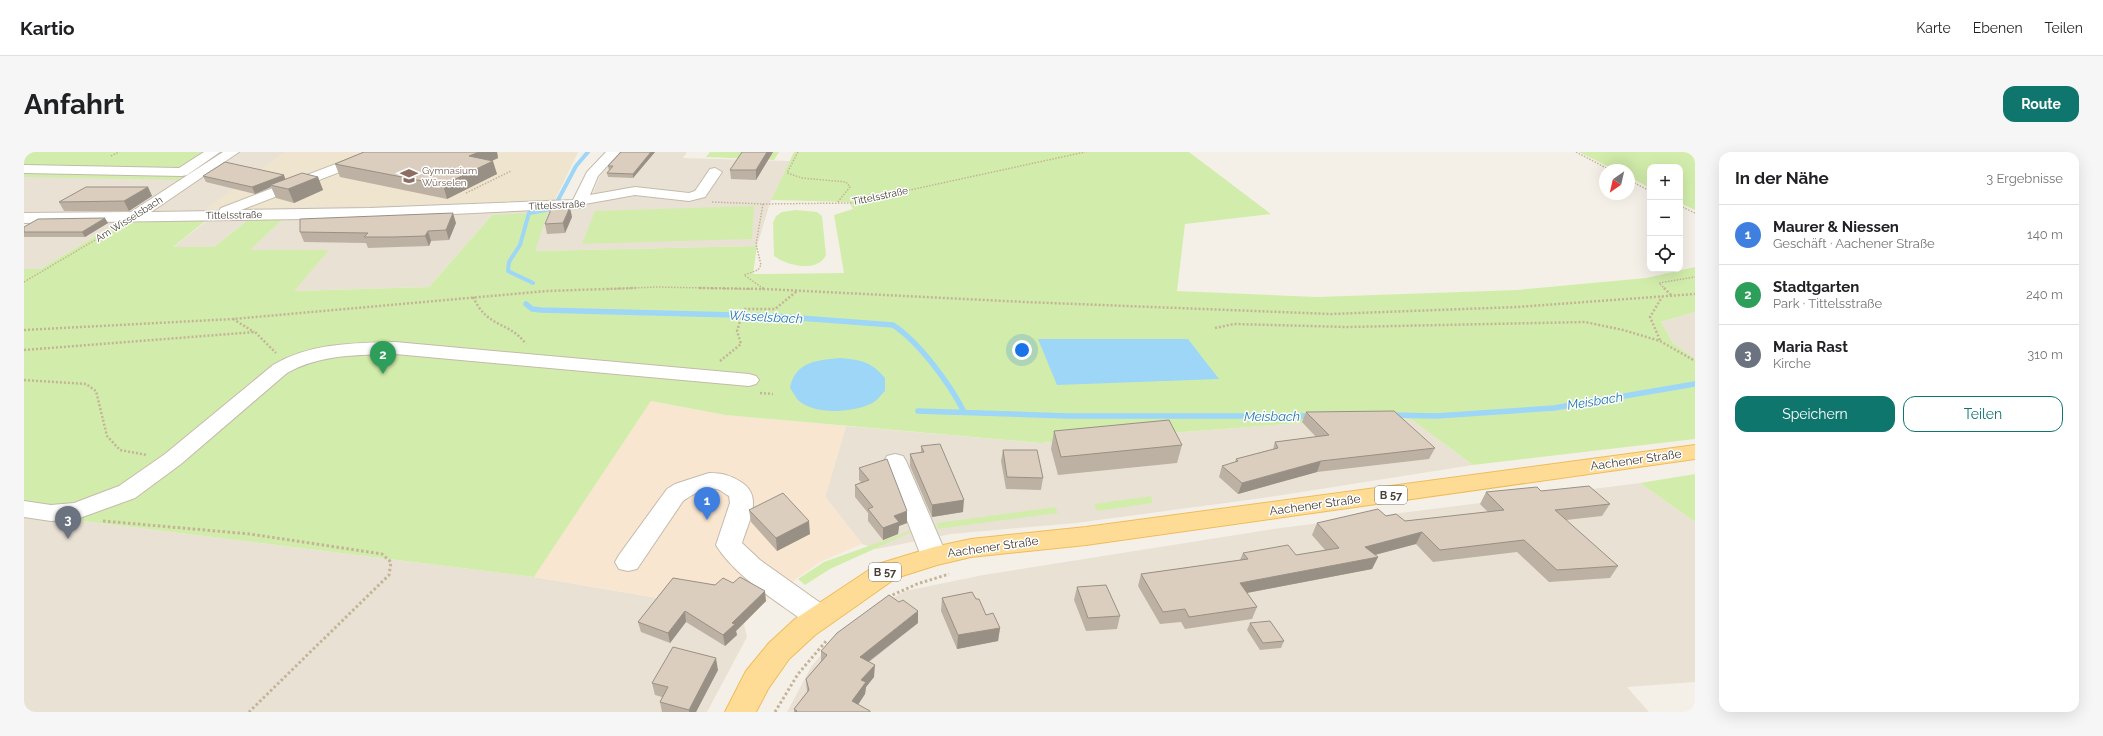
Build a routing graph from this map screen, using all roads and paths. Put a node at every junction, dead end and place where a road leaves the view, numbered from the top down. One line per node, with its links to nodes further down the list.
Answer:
1 (212, 152): 9 (street)
2 (232, 152): 22 (street, Am Wisselsbach)
3 (379, 152): 21 (street)
4 (613, 152): 16 (street)
5 (798, 152): 17 (path)
6 (1085, 152): 17 (path, Tittelsstraße)
7 (1576, 152): 8 (path)
8 (1599, 164)
9 (24, 169)
10 (511, 171): 14 (path)
11 (716, 172): 16 (street, Tittelsstraße)
12 (1635, 183): 13 (path)
13 (1647, 189)
14 (465, 194)
15 (706, 202): 18 (path, Tittelsstraße)
16 (579, 203): 21 (street, Tittelsstraße)
17 (837, 203): 18 (path, Tittelsstraße)
18 (763, 204): 26 (path)
19 (1683, 207): 20 (path)
20 (1695, 213)
21 (214, 216): 22 (street, Tittelsstraße)
22 (133, 217): 23 (street, Tittelsstraße); 25 (path, Am Wisselsbach)
23 (24, 218)
24 (1695, 277): 30 (path)
25 (24, 282)
26 (764, 289): 27 (path); 29 (path)
27 (796, 291): 31 (path); 41 (path)
28 (1695, 294): 30 (path)
29 (474, 296): 32 (path); 40 (path)
30 (1672, 296): 31 (path)
31 (1662, 297): 36 (path)
32 (233, 320): 34 (path); 35 (path)
33 (1215, 328): 36 (path)
34 (24, 330)
35 (255, 332): 37 (path); 39 (path)
36 (1660, 341): 38 (path)
37 (24, 350)
38 (1695, 361)
39 (292, 362): 40 (street); 45 (street)
40 (543, 362): 41 (street)
41 (697, 377): 43 (street)
42 (24, 380): 45 (path)
43 (749, 380)
44 (1695, 452): 50 (main road, Aachener Straße / B 57)
45 (173, 459): 48 (street)
46 (895, 461): 50 (street, Aachener Straße)
47 (24, 509): 48 (street)
48 (77, 511): 53 (path)
49 (628, 562): 52 (street)
50 (943, 564): 51 (path); 52 (main road, Aachener Straße / B 57)
51 (884, 599)
52 (824, 628): 54 (main road, Aachener Straße / B 57); 55 (path)
53 (249, 712)
54 (740, 712)
55 (775, 712)

